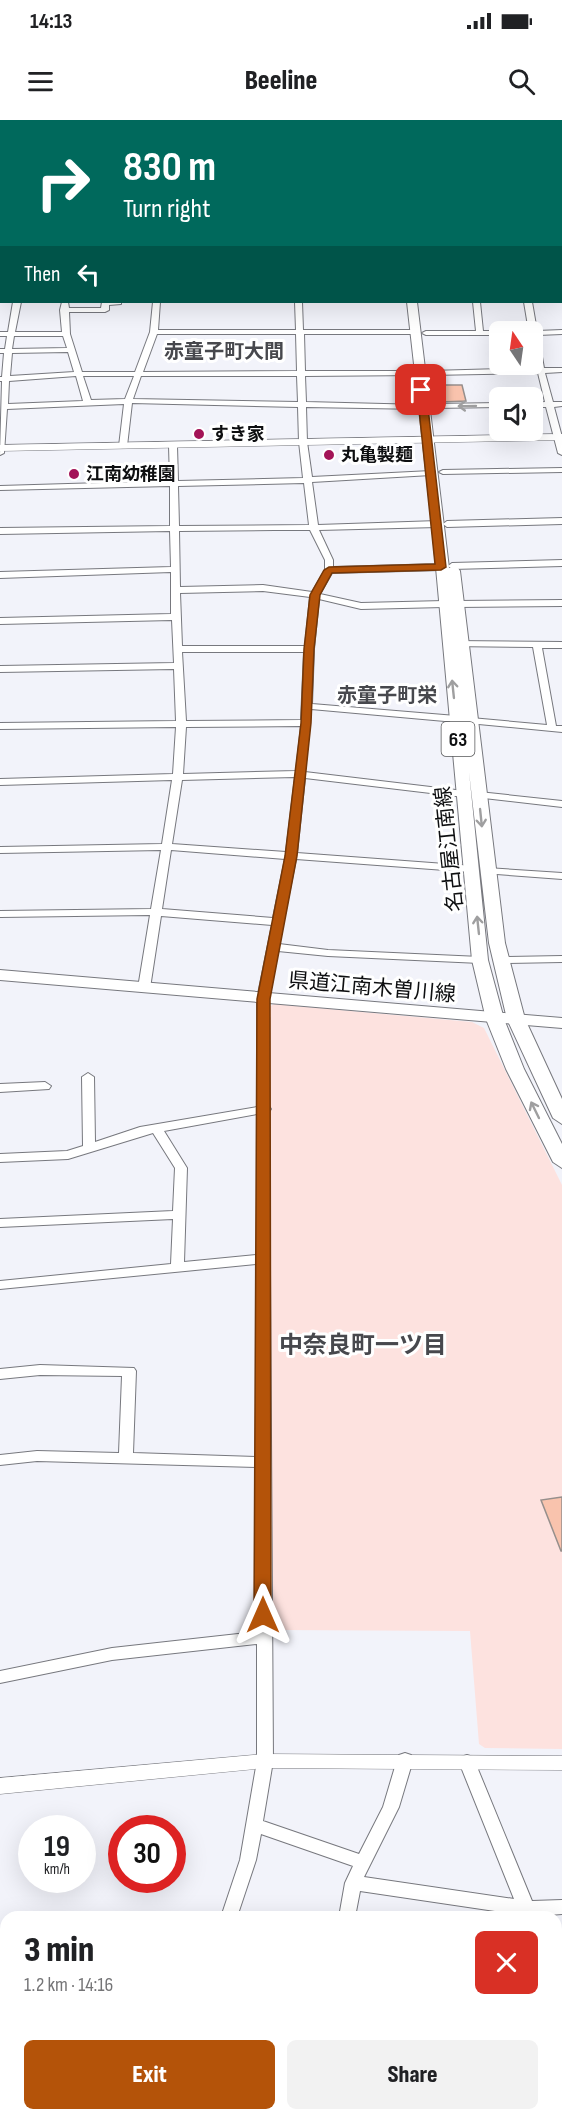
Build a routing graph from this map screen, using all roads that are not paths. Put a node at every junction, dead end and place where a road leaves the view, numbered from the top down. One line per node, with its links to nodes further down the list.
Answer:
1 (17, 303): 19 (street)
2 (105, 303): 9 (street)
3 (156, 303): 11 (street)
4 (299, 303): 12 (street)
5 (412, 303): 13 (main road, 名古屋江南線 / 63)
6 (422, 303): 13 (main road, 名古屋江南線 / 63)
7 (476, 303): 15 (street)
8 (528, 303): 10 (street)
9 (65, 306): 20 (street)
10 (531, 321)
11 (154, 332): 12 (street); 29 (street)
12 (301, 332): 13 (street); 28 (street)
13 (420, 332): 15 (street); 26 (main road, 名古屋江南線 / 63)
14 (562, 332): 17 (street)
15 (480, 333): 16 (street)
16 (489, 333)
17 (543, 333)
18 (0, 334): 19 (street)
19 (11, 334): 20 (street); 22 (street)
20 (66, 334): 21 (street)
21 (70, 350): 22 (street); 27 (street)
22 (4, 351): 31 (street)
23 (543, 370): 24 (street)
24 (562, 370)
25 (489, 371): 26 (street)
26 (425, 373): 28 (street); 40 (main road, 名古屋江南線 / 63)
27 (77, 374): 29 (street); 31 (street); 33 (street)
28 (302, 374): 29 (street); 34 (street)
29 (138, 375): 32 (street)
30 (542, 375): 37 (street)
31 (3, 379): 39 (street)
32 (128, 401): 33 (street); 34 (street); 44 (street)
33 (88, 403): 39 (street)
34 (302, 405): 40 (street); 43 (street)
35 (489, 405): 40 (street, one-way to 40)
36 (543, 405): 37 (street)
37 (549, 405): 38 (street); 41 (street)
38 (562, 405)
39 (2, 407): 46 (street)
40 (428, 407): 42 (main road, 名古屋江南線 / 63)
41 (560, 437): 42 (street); 48 (street)
42 (432, 441): 43 (street); 50 (main road, 名古屋江南線 / 63)
43 (303, 442): 45 (street); 51 (street)
44 (123, 446): 45 (street); 46 (street)
45 (173, 446): 52 (street)
46 (0, 448): 47 (street)
47 (0, 453)
48 (562, 453)
49 (562, 470): 50 (street)
50 (437, 472): 51 (street); 55 (main road, 名古屋江南線 / 63)
51 (309, 480): 52 (street); 57 (street)
52 (174, 483): 53 (street); 56 (street)
53 (0, 488)
54 (562, 521): 55 (street)
55 (442, 524): 57 (street); 60 (main road, 名古屋江南線 / 63)
56 (175, 527): 57 (street); 58 (street); 61 (street)
57 (314, 529): 62 (street)
58 (0, 531)
59 (562, 563): 60 (street)
60 (446, 567): 62 (street); 67 (main road, 名古屋江南線 / 63)
61 (175, 569): 63 (street); 64 (street)
62 (329, 570): 65 (street)
63 (0, 575)
64 (176, 590): 65 (street); 68 (street)
65 (315, 595): 67 (street); 74 (street)
66 (562, 603): 67 (street)
67 (451, 604): 70 (main road, 名古屋江南線 / 63)
68 (176, 617): 69 (street); 73 (street)
69 (0, 621)
70 (455, 644): 71 (street); 78 (main road, 名古屋江南線 / 63)
71 (537, 645): 72 (street); 82 (street)
72 (562, 645)
73 (178, 649): 74 (street); 75 (street)
74 (309, 649): 77 (street)
75 (179, 666): 76 (street); 79 (street)
76 (0, 669)
77 (306, 706): 78 (street); 80 (street)
78 (464, 720): 82 (street); 86 (main road, 名古屋江南線 / 63)
79 (181, 722): 80 (street); 81 (street); 84 (street)
80 (306, 723): 83 (street)
81 (0, 726)
82 (557, 728)
83 (299, 774): 84 (street); 86 (street); 90 (street)
84 (178, 777): 85 (street); 88 (street)
85 (0, 782)
86 (471, 794): 87 (street); 91 (main road, 名古屋江南線 / 63)
87 (562, 804)
88 (168, 847): 89 (street); 90 (street); 93 (street)
89 (0, 850)
90 (291, 856): 91 (street); 95 (street)
91 (480, 870): 92 (street); 98 (main road, 名古屋江南線 / 63, one-way to 91); 99 (main road, 名古屋江南線 / 63)
92 (562, 876)
93 (156, 912): 94 (street); 95 (street); 101 (street)
94 (0, 914)
95 (277, 922): 96 (street)
96 (273, 947): 98 (street); 102 (street)
97 (562, 959): 99 (street)
98 (480, 960): 103 (main road, 名古屋江南線 / 63)
99 (501, 960): 104 (main road, 名古屋江南線 / 63)
100 (0, 975): 101 (main road, 県道江南木曽川線)
101 (144, 988): 102 (main road, 県道江南木曽川線)
102 (263, 999): 103 (main road, 県道江南木曽川線); 109 (street)
103 (495, 1019): 104 (main road, 県道江南木曽川線); 114 (main road, 名古屋江南線 / 63, one-way to 103)
104 (516, 1019): 105 (main road, 県道江南木曽川線); 110 (main road, 名古屋江南線 / 63)
105 (562, 1023)
106 (88, 1077): 112 (street)
107 (45, 1086): 108 (street)
108 (0, 1088)
109 (265, 1109): 111 (street); 117 (street)
110 (562, 1118)
111 (156, 1128): 112 (street); 115 (street)
112 (89, 1149): 113 (street)
113 (0, 1158)
114 (562, 1162)
115 (179, 1215): 116 (street); 118 (street)
116 (0, 1224)
117 (262, 1259): 118 (street); 123 (street)
118 (177, 1268): 119 (street)
119 (0, 1285)
120 (0, 1374): 121 (street)
121 (126, 1459): 122 (street); 123 (street)
122 (0, 1461)
123 (264, 1462): 124 (street)
124 (263, 1637): 125 (street); 126 (street)
125 (0, 1677)
126 (265, 1761): 127 (street); 130 (street); 131 (street)
127 (405, 1761): 128 (street); 132 (street)
128 (467, 1762): 129 (street); 138 (street)
129 (562, 1763)
130 (0, 1786)
131 (254, 1825): 132 (street); 135 (street)
132 (362, 1862): 133 (street)
133 (353, 1883): 136 (street); 137 (street)
134 (562, 1907): 139 (street)
135 (231, 1911)
136 (348, 1911)
137 (522, 1911)
138 (528, 1911)
139 (535, 1911)

